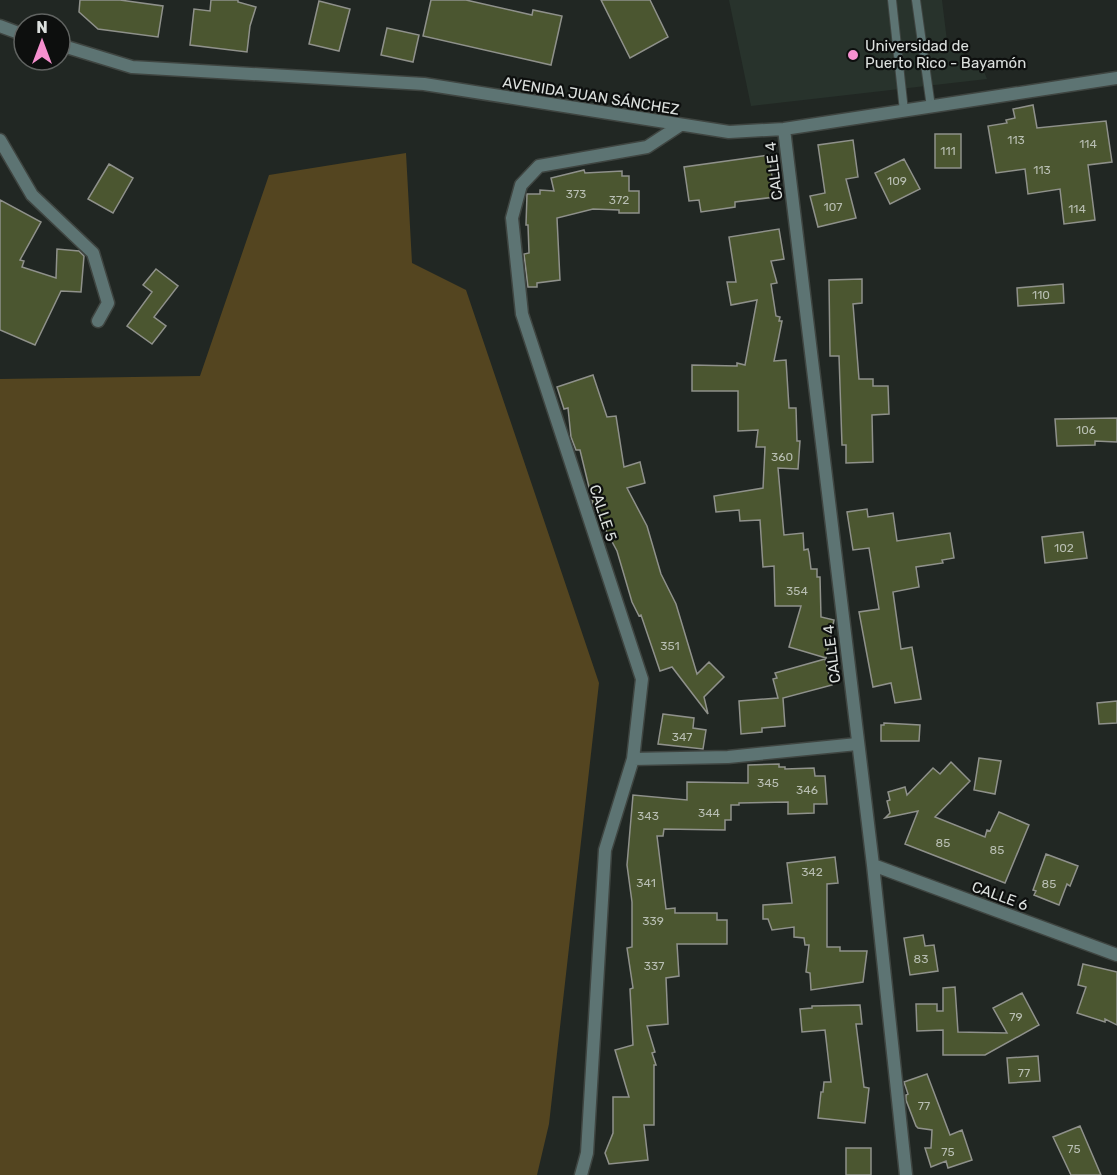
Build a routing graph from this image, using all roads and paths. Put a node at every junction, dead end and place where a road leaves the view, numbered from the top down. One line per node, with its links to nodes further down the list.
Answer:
1 (892, 0): 6 (lane)
2 (916, 0): 5 (lane)
3 (72, 49): 7 (street, AVENIDA JUAN SÁNCHEZ)
4 (1117, 78): 5 (street, AVENIDA JUAN SÁNCHEZ)
5 (931, 106): 6 (street, AVENIDA JUAN SÁNCHEZ)
6 (904, 111): 8 (street, AVENIDA JUAN SÁNCHEZ)
7 (679, 126): 8 (street, AVENIDA JUAN SÁNCHEZ); 12 (street, CALLE 5)
8 (784, 129): 11 (street, CALLE 4)
9 (0, 140): 10 (street)
10 (98, 321)
11 (858, 744): 12 (street); 13 (street, CALLE 4)
12 (633, 759): 15 (street, CALLE 5)
13 (873, 865): 14 (street, CALLE 6); 16 (street, CALLE 4)
14 (1117, 955)
15 (581, 1175)
16 (906, 1175)

